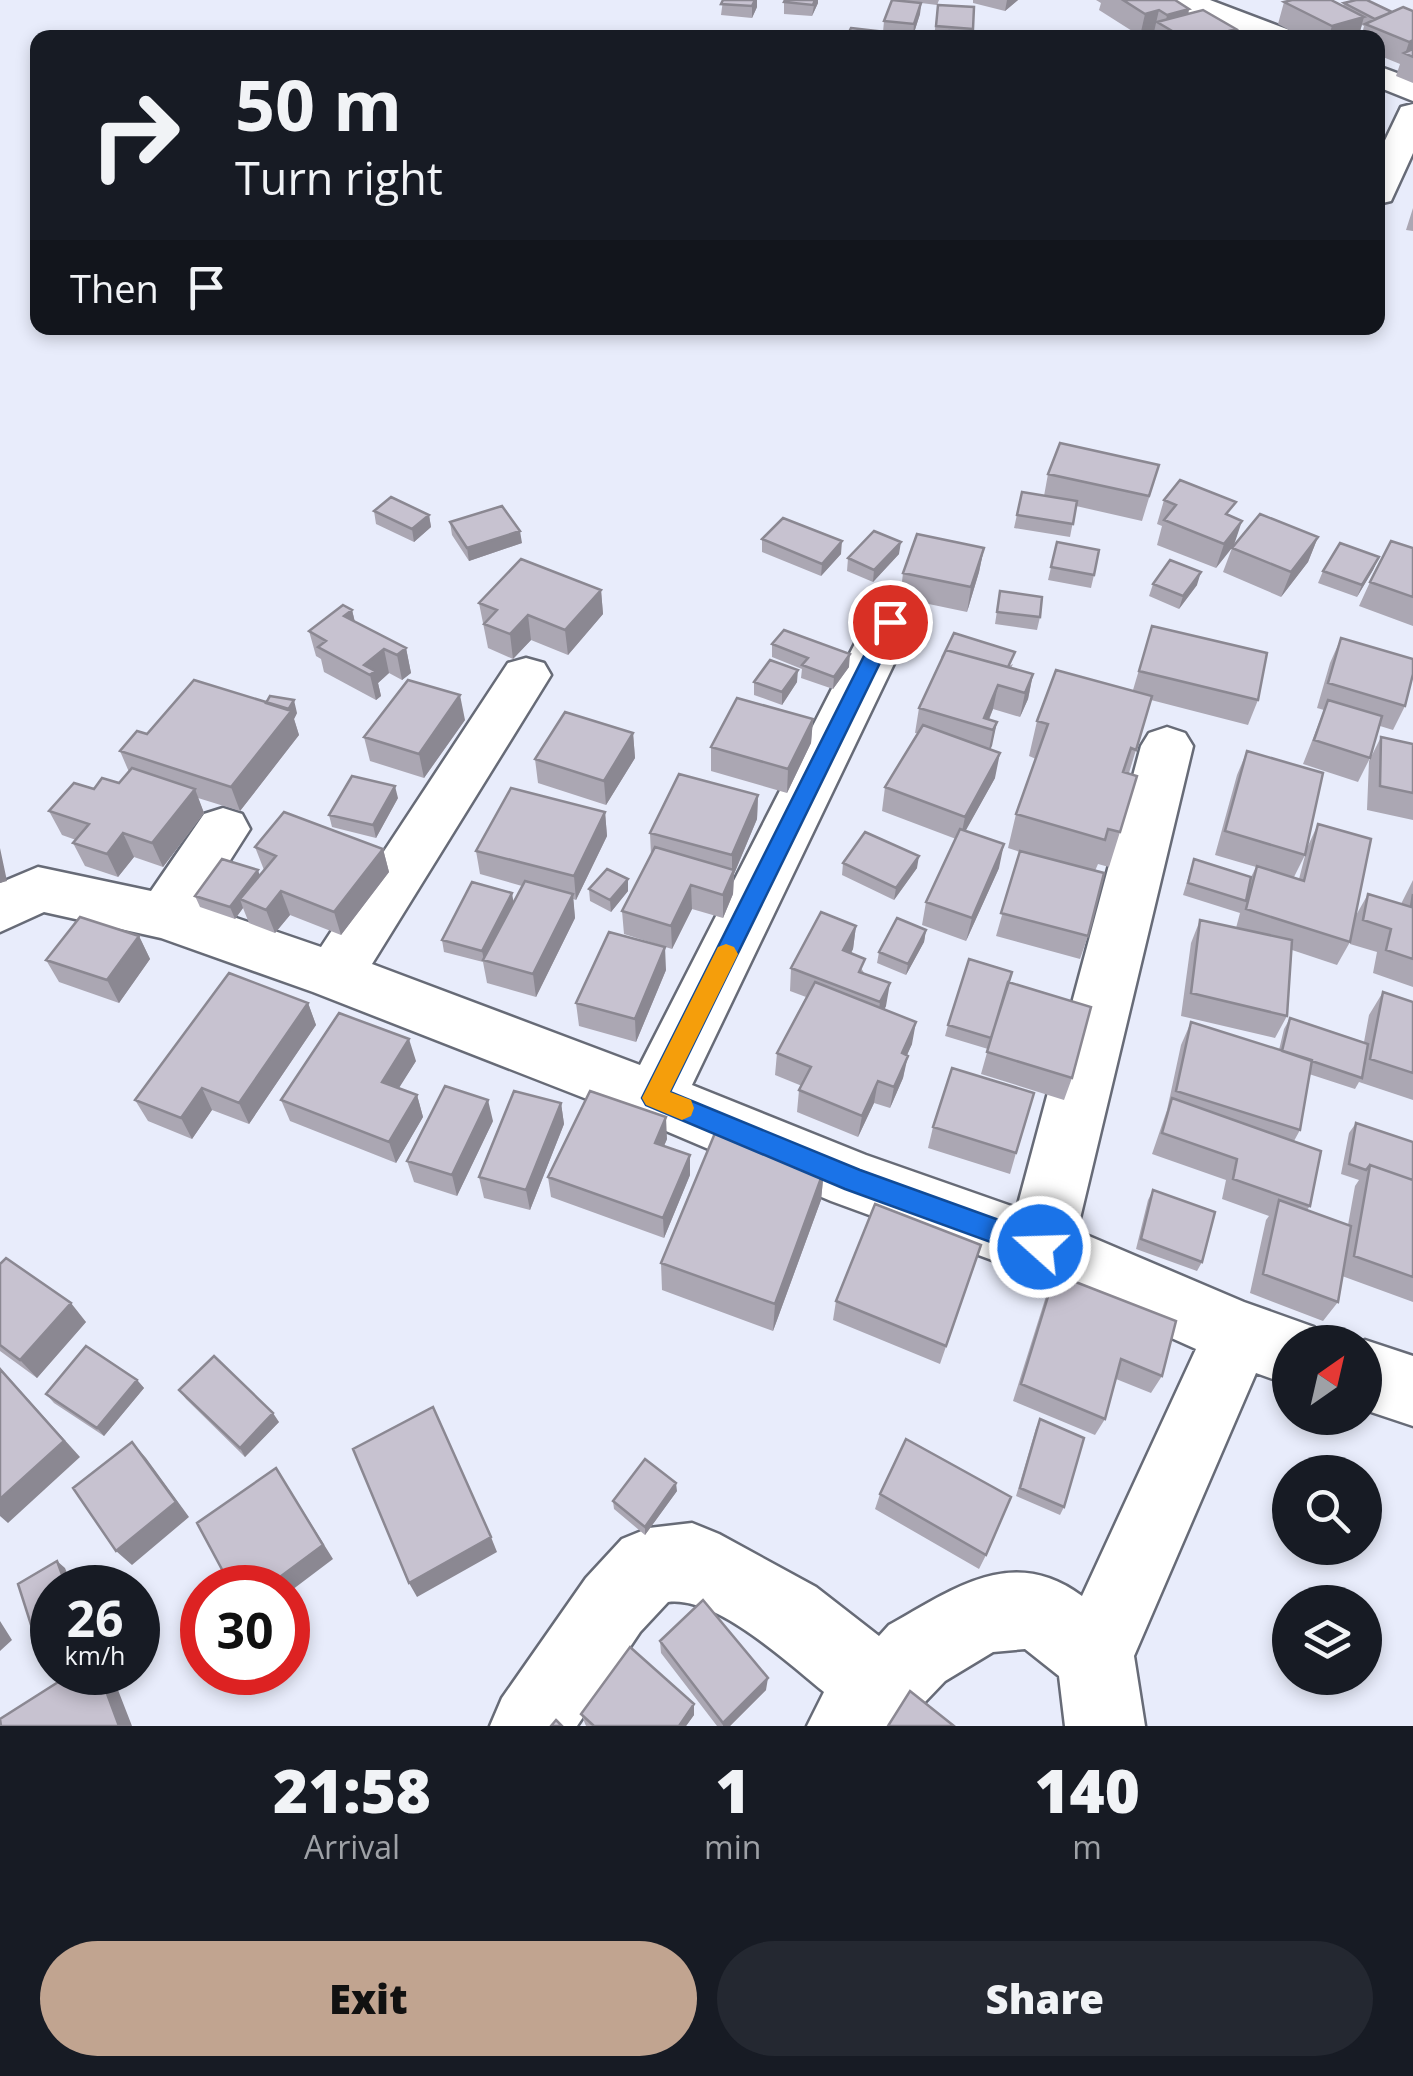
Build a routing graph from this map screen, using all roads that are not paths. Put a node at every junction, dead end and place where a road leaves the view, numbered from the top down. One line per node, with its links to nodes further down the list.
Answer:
1 (1183, 0): 2 (street)
2 (1260, 30)
3 (1385, 79): 4 (street)
4 (1413, 91)
5 (1413, 114): 6 (street)
6 (1385, 178)
7 (890, 622): 14 (street)
8 (526, 675): 13 (street)
9 (1166, 746): 15 (street)
10 (223, 829): 12 (street)
11 (0, 910): 12 (street)
12 (164, 916): 13 (street)
13 (334, 975): 14 (street)
14 (655, 1098): 15 (street)
15 (1040, 1247): 16 (street)
16 (1264, 1343): 19 (street)
17 (1382, 1381): 18 (street)
18 (1413, 1391)
19 (1100, 1691): 20 (street)
20 (865, 1708): 21 (street)
21 (530, 1726)

